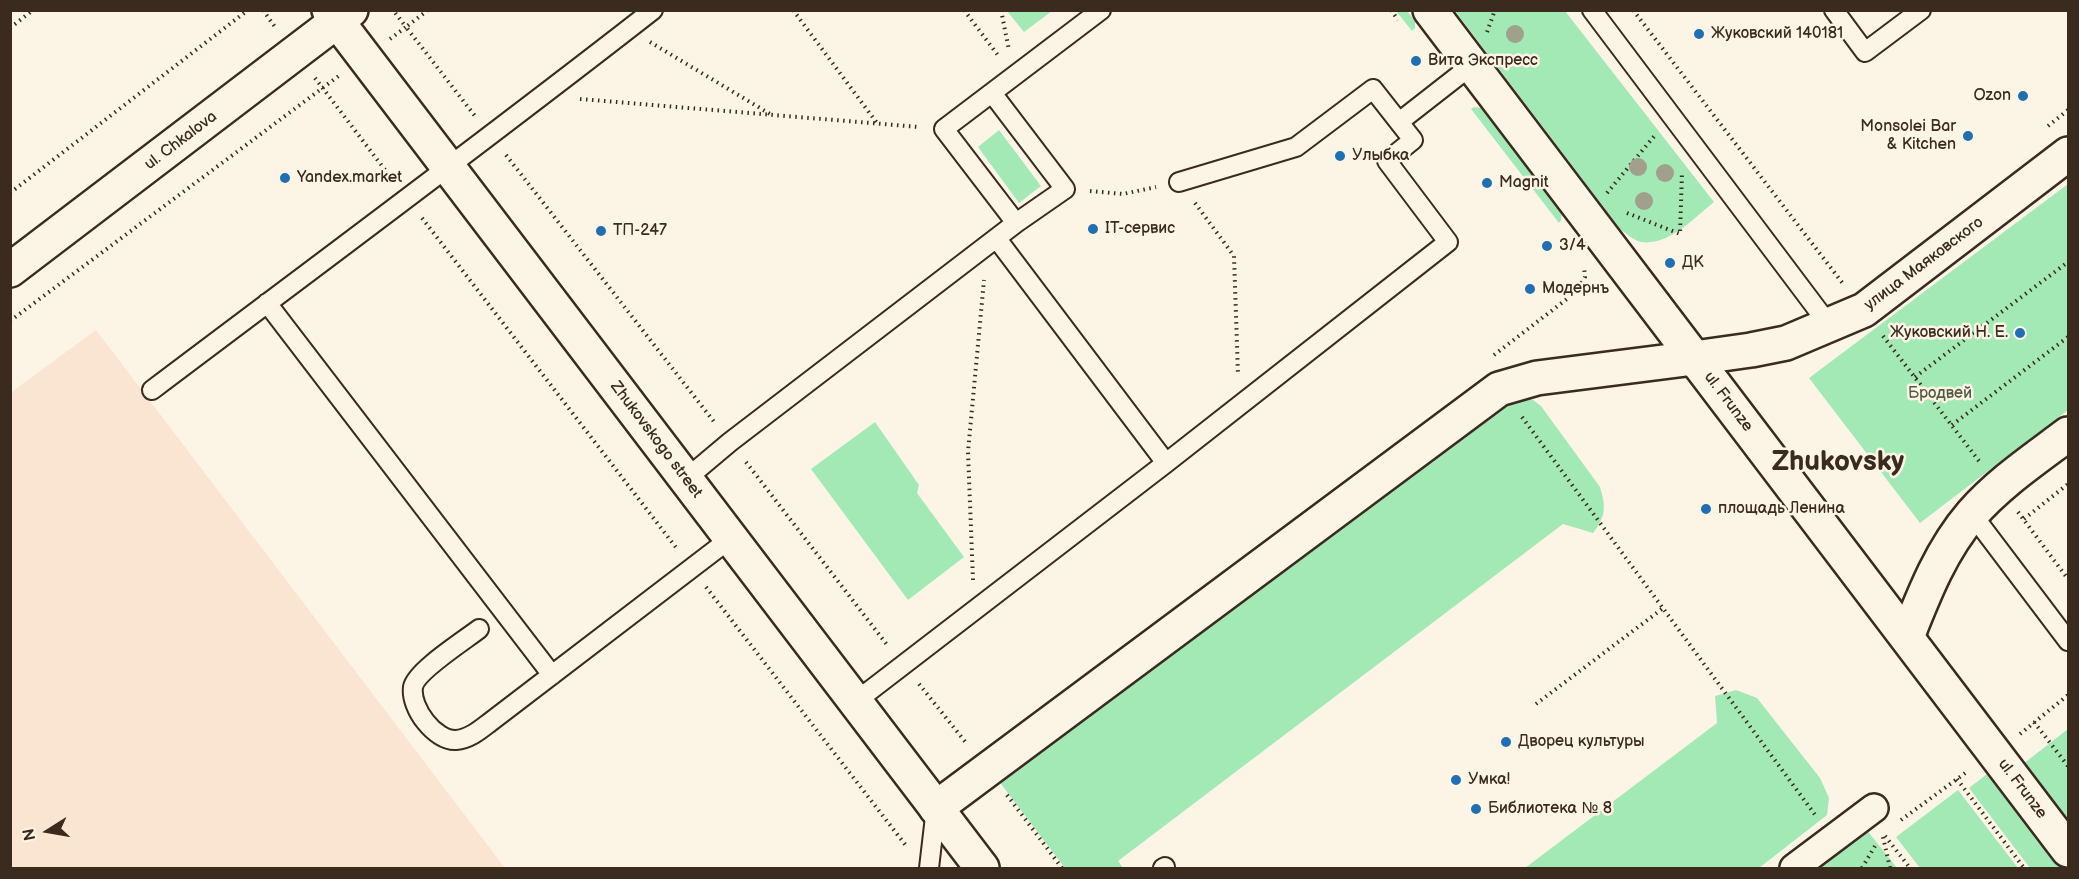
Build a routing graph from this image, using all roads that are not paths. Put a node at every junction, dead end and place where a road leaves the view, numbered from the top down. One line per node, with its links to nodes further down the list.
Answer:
1 (653, 10): 12 (lane)
2 (1101, 10): 9 (lane)
3 (1592, 10): 18 (lane)
4 (1834, 10): 5 (lane)
5 (1921, 10)
6 (339, 14): 12 (main road, Zhukovskogo street); 16 (main road, ul. Chkalova)
7 (1417, 19): 8 (main road, ul. Frunze)
8 (1472, 65): 10 (lane); 19 (main road, ul. Frunze)
9 (992, 93): 14 (lane); 14 (lane)
10 (1399, 122): 13 (lane); 22 (lane)
11 (2068, 154): 18 (main road, улица Маяковского)
12 (448, 166): 17 (lane); 23 (main road, Zhukovskogo street)
13 (1179, 182)
14 (1016, 223): 15 (lane)
15 (992, 243): 22 (lane); 23 (lane)
16 (13, 262)
17 (267, 303): 20 (lane); 29 (lane)
18 (1829, 325): 19 (main road, улица Маяковского)
19 (1694, 358): 27 (main road, ul. Frunze); 31 (main road, улица Маяковского)
20 (152, 390)
21 (2068, 434): 24 (main road)
22 (1166, 463): 30 (lane)
23 (686, 479): 25 (main road, Zhukovskogo street)
24 (1972, 514): 27 (main road); 28 (lane)
25 (731, 538): 29 (lane); 30 (main road, Zhukovskogo street)
26 (479, 629): 29 (lane)
27 (1906, 637): 33 (main road, ul. Frunze)
28 (2068, 641)
29 (552, 675)
30 (855, 702): 31 (main road, Zhukovskogo street)
31 (936, 808): 34 (lane); 35 (main road, Zhukovskogo street)
32 (1878, 820): 36 (street)
33 (2068, 850)
34 (929, 868)
35 (982, 868)
36 (1794, 868)

